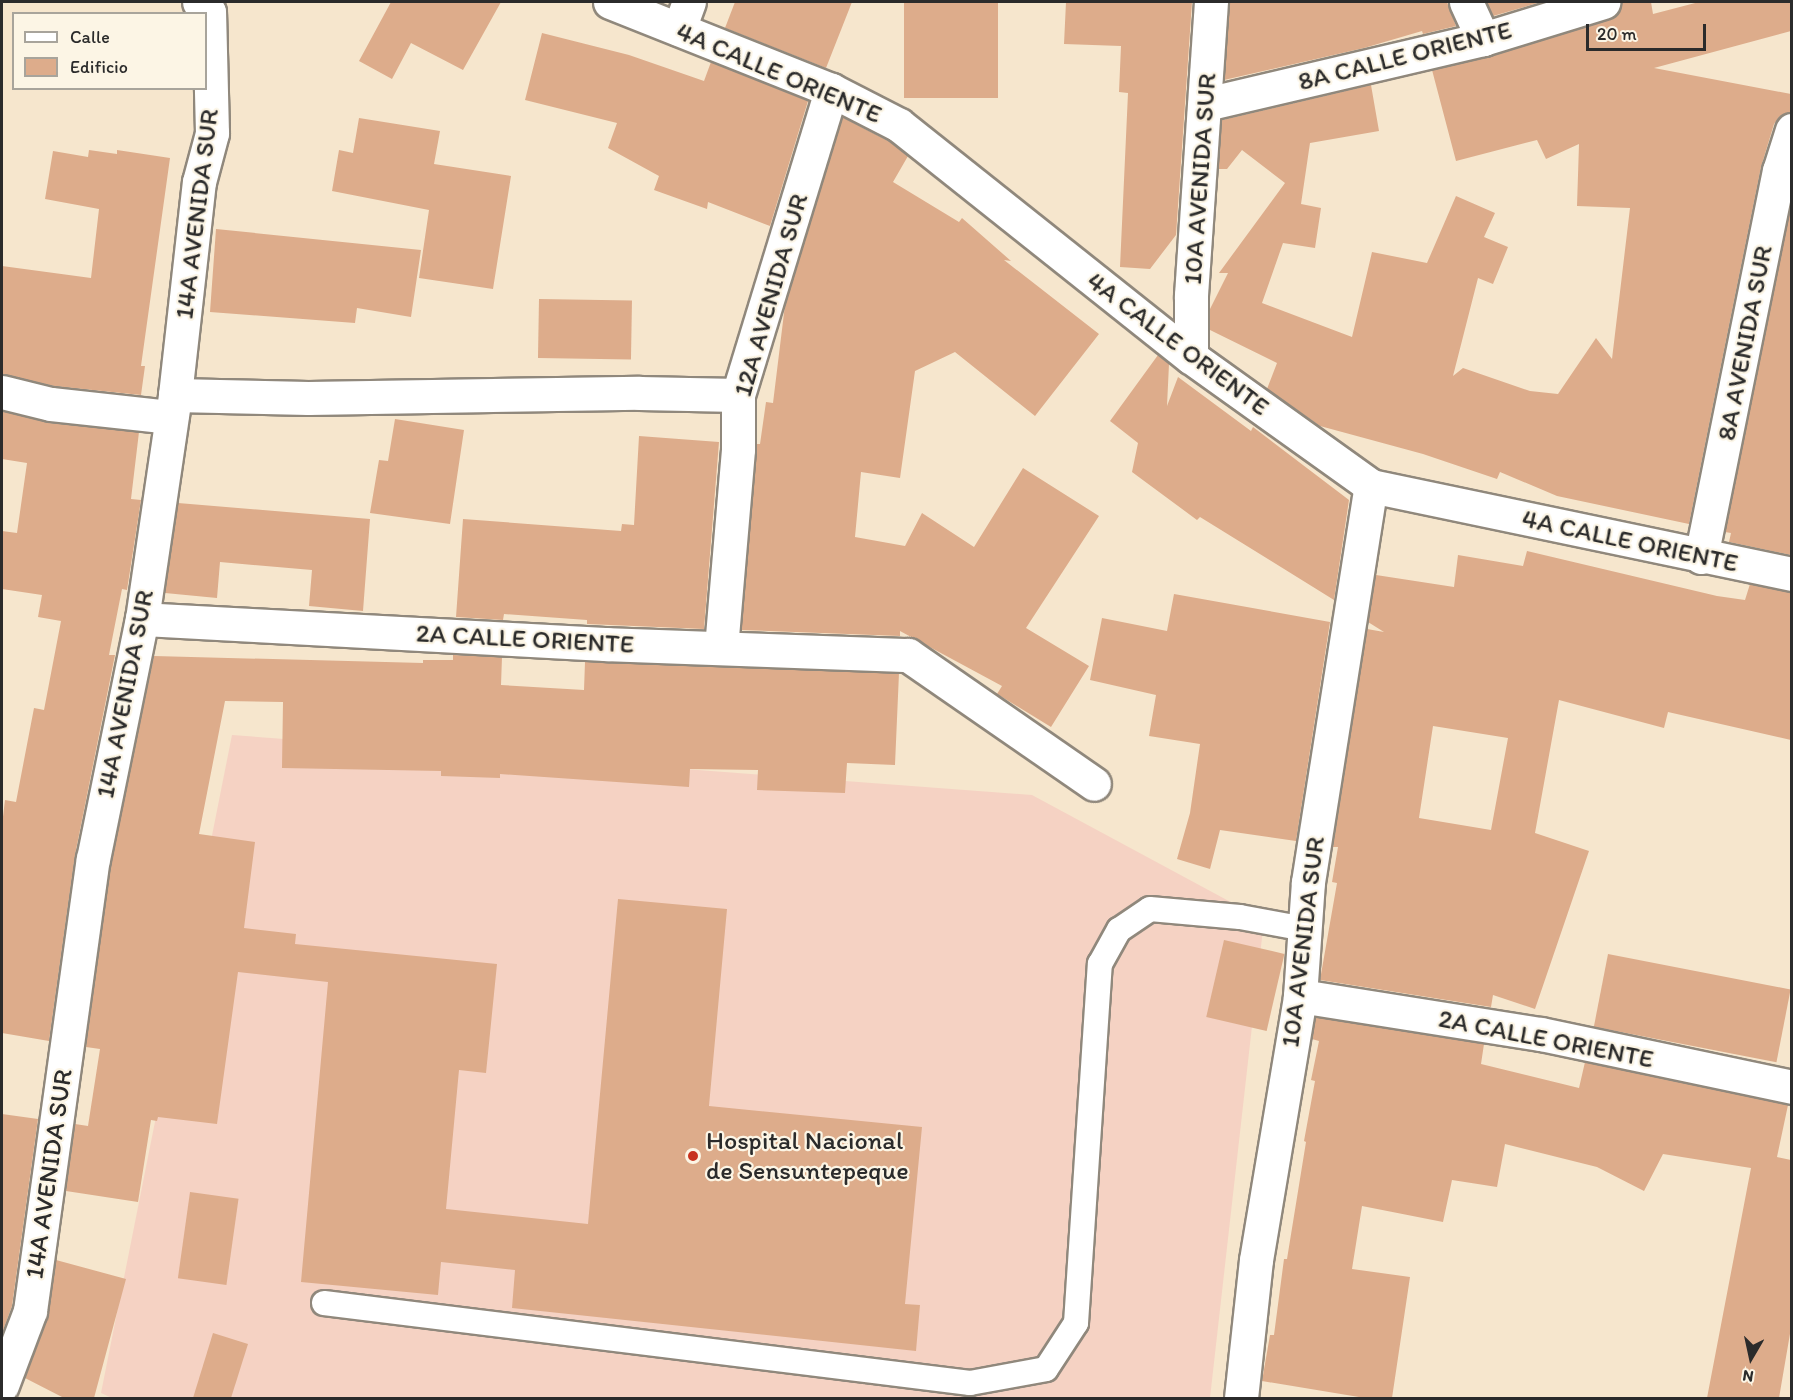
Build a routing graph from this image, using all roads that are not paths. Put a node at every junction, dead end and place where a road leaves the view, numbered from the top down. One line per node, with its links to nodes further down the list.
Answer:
1 (199, 2): 15 (street, 14A AVENIDA SUR)
2 (610, 2): 6 (street, 4A CALLE ORIENTE)
3 (1211, 2): 9 (street, 10A AVENIDA SUR)
4 (1466, 2): 7 (street)
5 (1603, 2): 7 (street, 8A CALLE ORIENTE)
6 (684, 15): 8 (street, 4A CALLE ORIENTE)
7 (1483, 39): 9 (street, 8A CALLE ORIENTE)
8 (831, 90): 12 (street, 4A CALLE ORIENTE); 14 (street, 12A AVENIDA SUR)
9 (1206, 104): 12 (street, 10A AVENIDA SUR)
10 (1791, 130): 11 (street, 8A AVENIDA SUR)
11 (1785, 173): 17 (street, 8A AVENIDA SUR)
12 (1191, 357): 16 (street, 4A CALLE ORIENTE)
13 (2, 392): 15 (street)
14 (738, 396): 15 (street); 20 (street, 12A AVENIDA SUR)
15 (173, 406): 19 (street, 14A AVENIDA SUR)
16 (1371, 486): 17 (street, 4A CALLE ORIENTE); 22 (street, 10A AVENIDA SUR)
17 (1701, 557): 18 (street, 4A CALLE ORIENTE)
18 (1791, 574)
19 (142, 619): 20 (street, 2A CALLE ORIENTE); 26 (street, 14A AVENIDA SUR)
20 (721, 648): 21 (street, 2A CALLE ORIENTE)
21 (1094, 784)
22 (1305, 929): 23 (street, 10A AVENIDA SUR); 25 (lane)
23 (1300, 996): 24 (street, 2A CALLE ORIENTE); 27 (street, 10A AVENIDA SUR)
24 (1791, 1088)
25 (324, 1303)
26 (2, 1385)
27 (1241, 1398)

